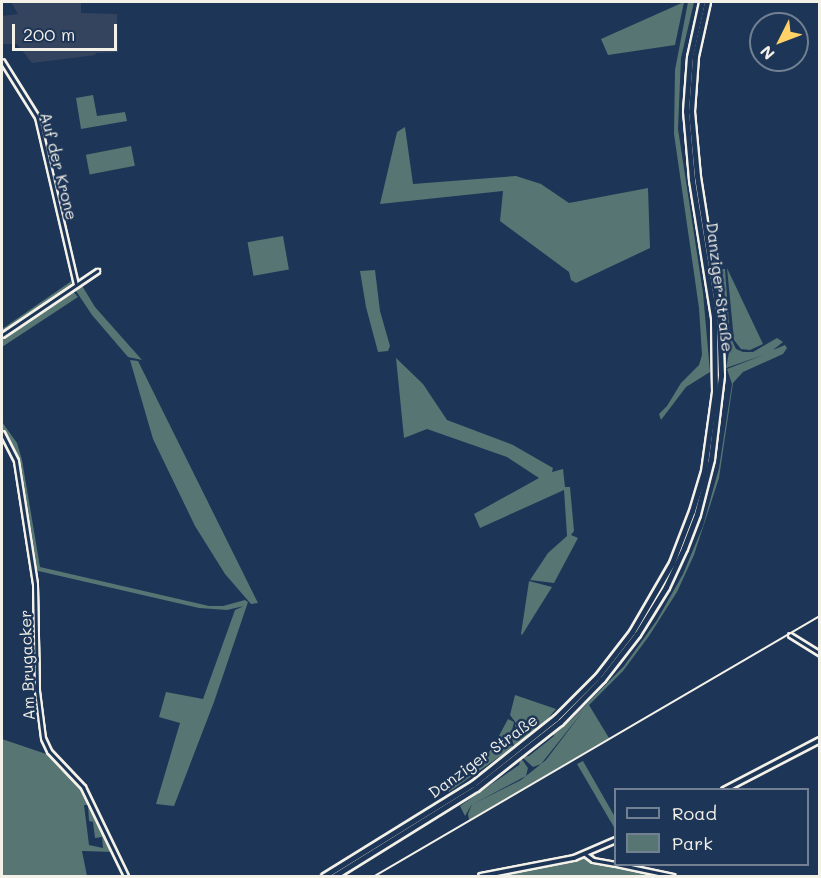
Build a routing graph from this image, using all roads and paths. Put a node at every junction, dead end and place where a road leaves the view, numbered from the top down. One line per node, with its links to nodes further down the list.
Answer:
1 (702, 2): 17 (highway, Danziger Straße)
2 (707, 2): 18 (highway, Danziger Straße)
3 (2, 61): 5 (street, Auf der Krone)
4 (97, 271): 5 (street)
5 (75, 285): 6 (street)
6 (2, 335)
7 (2, 433): 16 (street, Am Brugacker)
8 (790, 635): 9 (street)
9 (819, 654)
10 (819, 740): 11 (main road)
11 (726, 788)
12 (614, 840): 13 (main road)
13 (585, 854): 14 (street); 19 (main road)
14 (614, 864)
15 (626, 866): 20 (street)
16 (126, 876)
17 (324, 876)
18 (334, 876)
19 (481, 876)
20 (673, 876)

